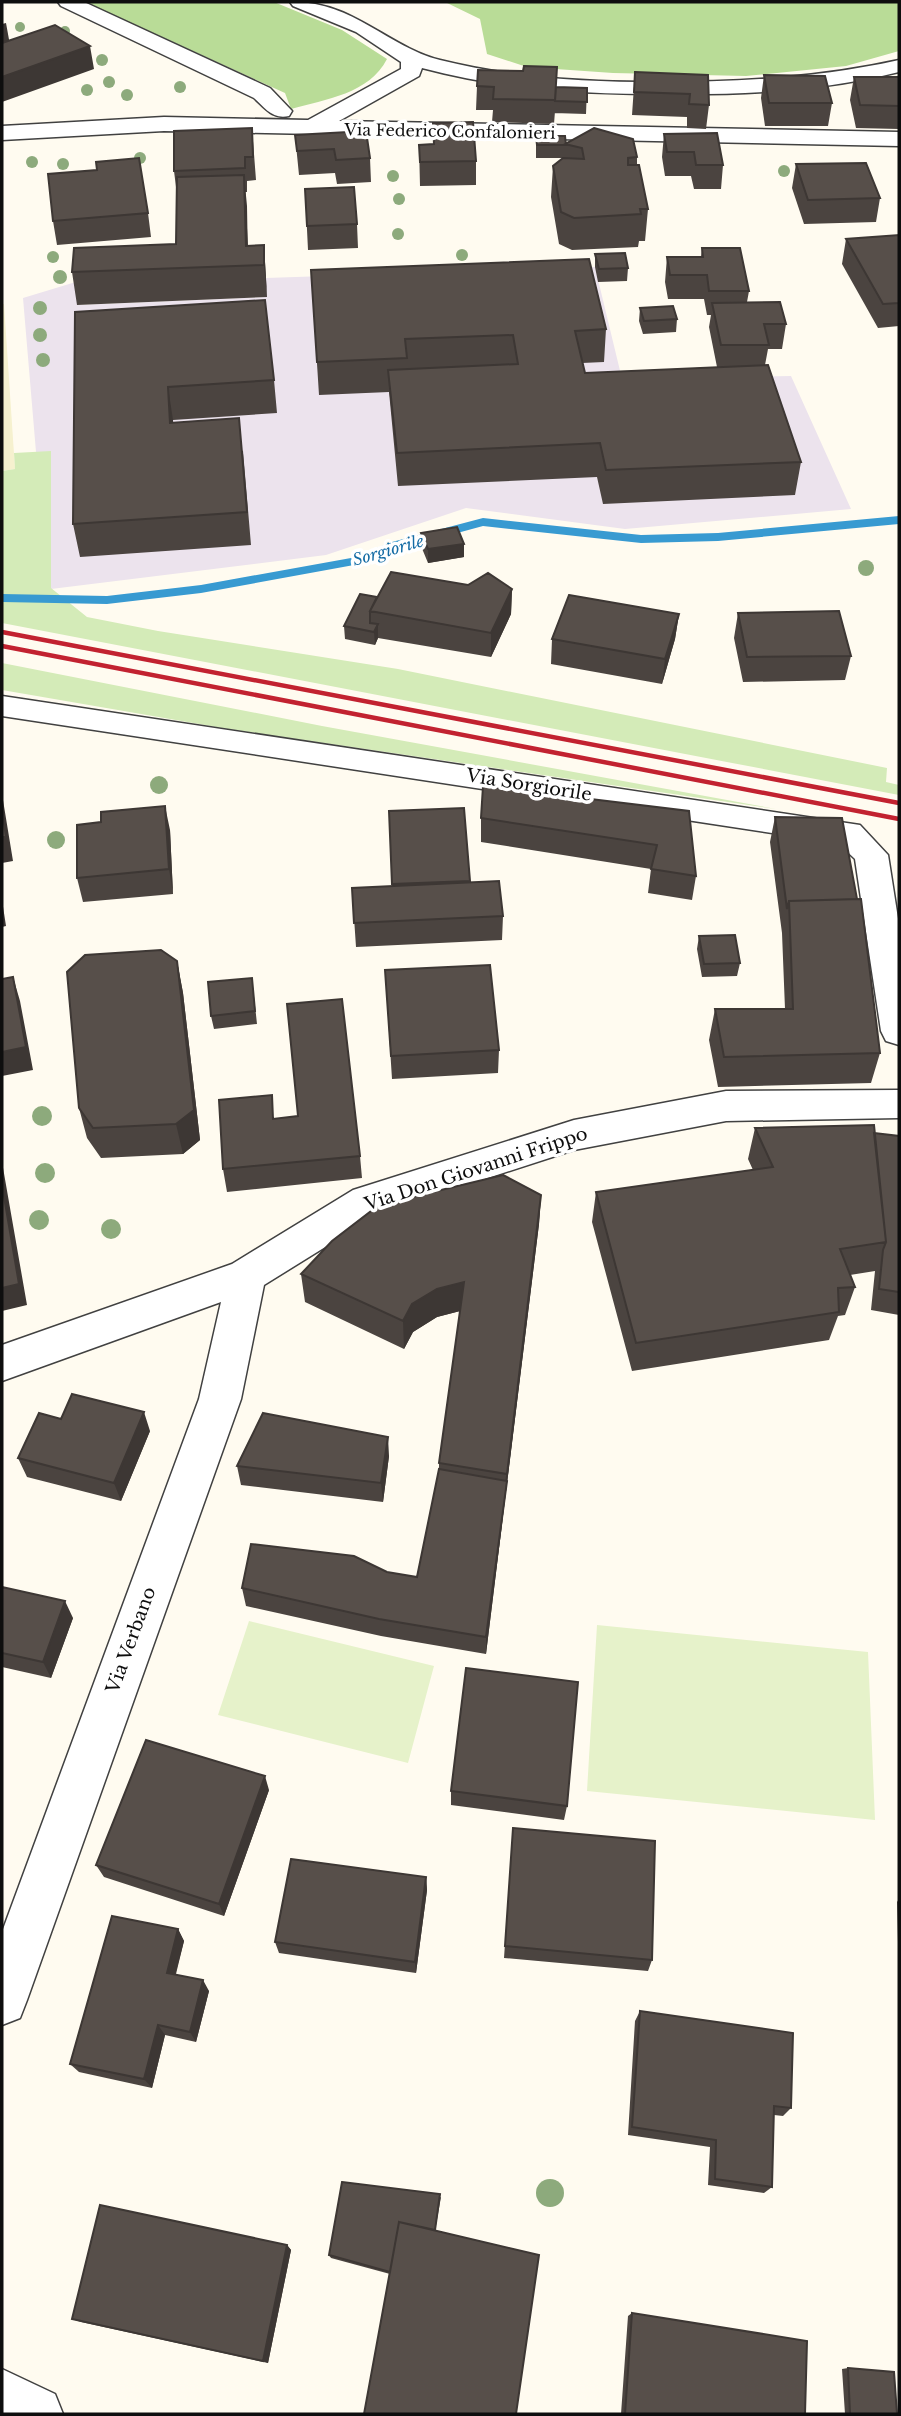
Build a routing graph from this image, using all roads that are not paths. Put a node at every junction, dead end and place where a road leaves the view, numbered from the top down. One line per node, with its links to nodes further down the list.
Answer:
1 (68, 2): 5 (street)
2 (300, 2): 3 (street)
3 (411, 59): 4 (street); 6 (street)
4 (899, 66)
5 (281, 111)
6 (311, 128): 7 (street, Via Federico Confalonieri); 8 (street, Via Federico Confalonieri)
7 (2, 133)
8 (899, 139)
9 (2, 706): 10 (street, Via Sorgiorile)
10 (899, 1031)
11 (899, 1104): 12 (street, Via Don Giovanni Frippo)
12 (246, 1276): 13 (street, Via Don Giovanni Frippo); 14 (street, Via Verbano)
13 (2, 1363)
14 (2, 2000)
15 (2, 2397): 16 (street)
16 (35, 2414)

